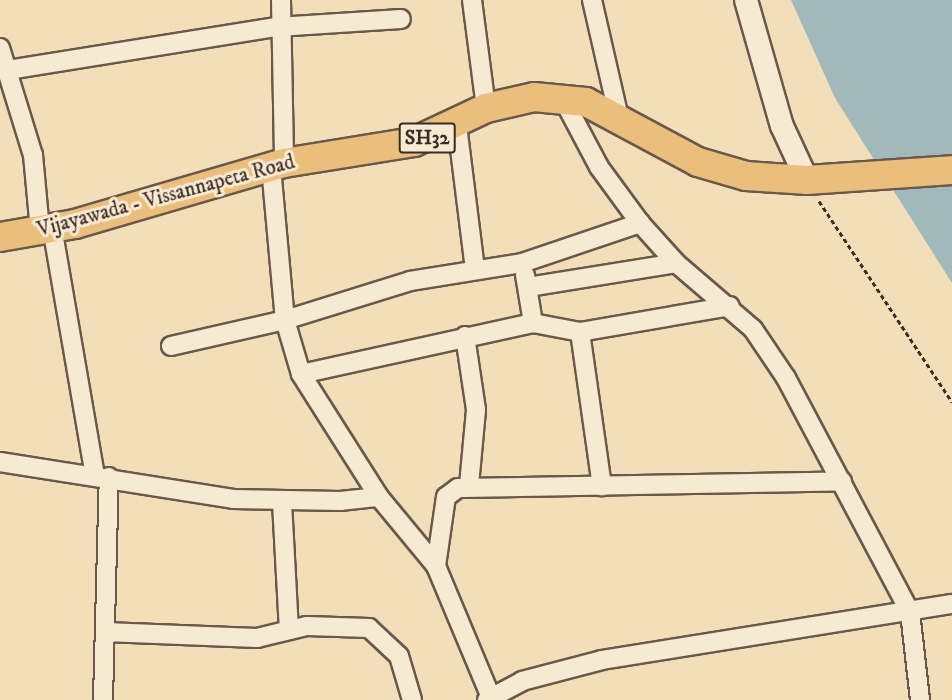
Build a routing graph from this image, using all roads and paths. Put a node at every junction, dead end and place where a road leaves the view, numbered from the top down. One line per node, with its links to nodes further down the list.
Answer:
1 (281, 0): 6 (street)
2 (472, 0): 10 (street)
3 (592, 0): 11 (street)
4 (746, 0): 15 (street)
5 (401, 19): 6 (street)
6 (278, 27): 8 (street); 13 (street)
7 (0, 48): 8 (street)
8 (8, 70): 17 (street)
9 (562, 97): 10 (main road, Vijayawada - Vissannapeta Road / SH32); 11 (main road, Vijayawada - Vissannapeta Road / SH32); 16 (street)
10 (486, 108): 12 (main road, Vijayawada - Vissannapeta Road / SH32)
11 (619, 118): 15 (main road, Vijayawada - Vissannapeta Road / SH32)
12 (457, 124): 13 (main road, Vijayawada - Vissannapeta Road / SH32); 21 (street)
13 (277, 165): 17 (main road, Vijayawada - Vissannapeta Road / SH32); 24 (street)
14 (952, 170): 15 (main road, Vijayawada - Vissannapeta Road / SH32)
15 (807, 180): 30 (path)
16 (640, 223): 19 (street); 20 (street)
17 (46, 229): 18 (main road, Vijayawada - Vissannapeta Road / SH32); 32 (street)
18 (0, 237)
19 (522, 263): 21 (street); 22 (street)
20 (676, 263): 22 (street); 23 (street)
21 (475, 270): 24 (street)
22 (528, 287): 25 (street)
23 (730, 306): 26 (street); 33 (street)
24 (285, 320): 28 (street); 29 (street)
25 (533, 323): 26 (street); 27 (street)
26 (580, 332): 35 (street)
27 (465, 336): 29 (street); 34 (street)
28 (171, 346)
29 (301, 374): 36 (street)
30 (952, 402)
31 (0, 462): 32 (street)
32 (102, 476): 37 (street); 42 (street)
33 (842, 481): 35 (street); 40 (street)
34 (470, 486): 35 (street); 38 (street)
35 (602, 486)
36 (379, 497): 37 (street); 38 (street)
37 (282, 502): 41 (street)
38 (436, 566): 43 (street)
39 (952, 603): 40 (street)
40 (909, 612): 43 (street); 46 (street)
41 (289, 630): 42 (street); 45 (street)
42 (105, 632): 44 (street)
43 (490, 699)
44 (103, 700)
45 (412, 700)
46 (920, 700)

